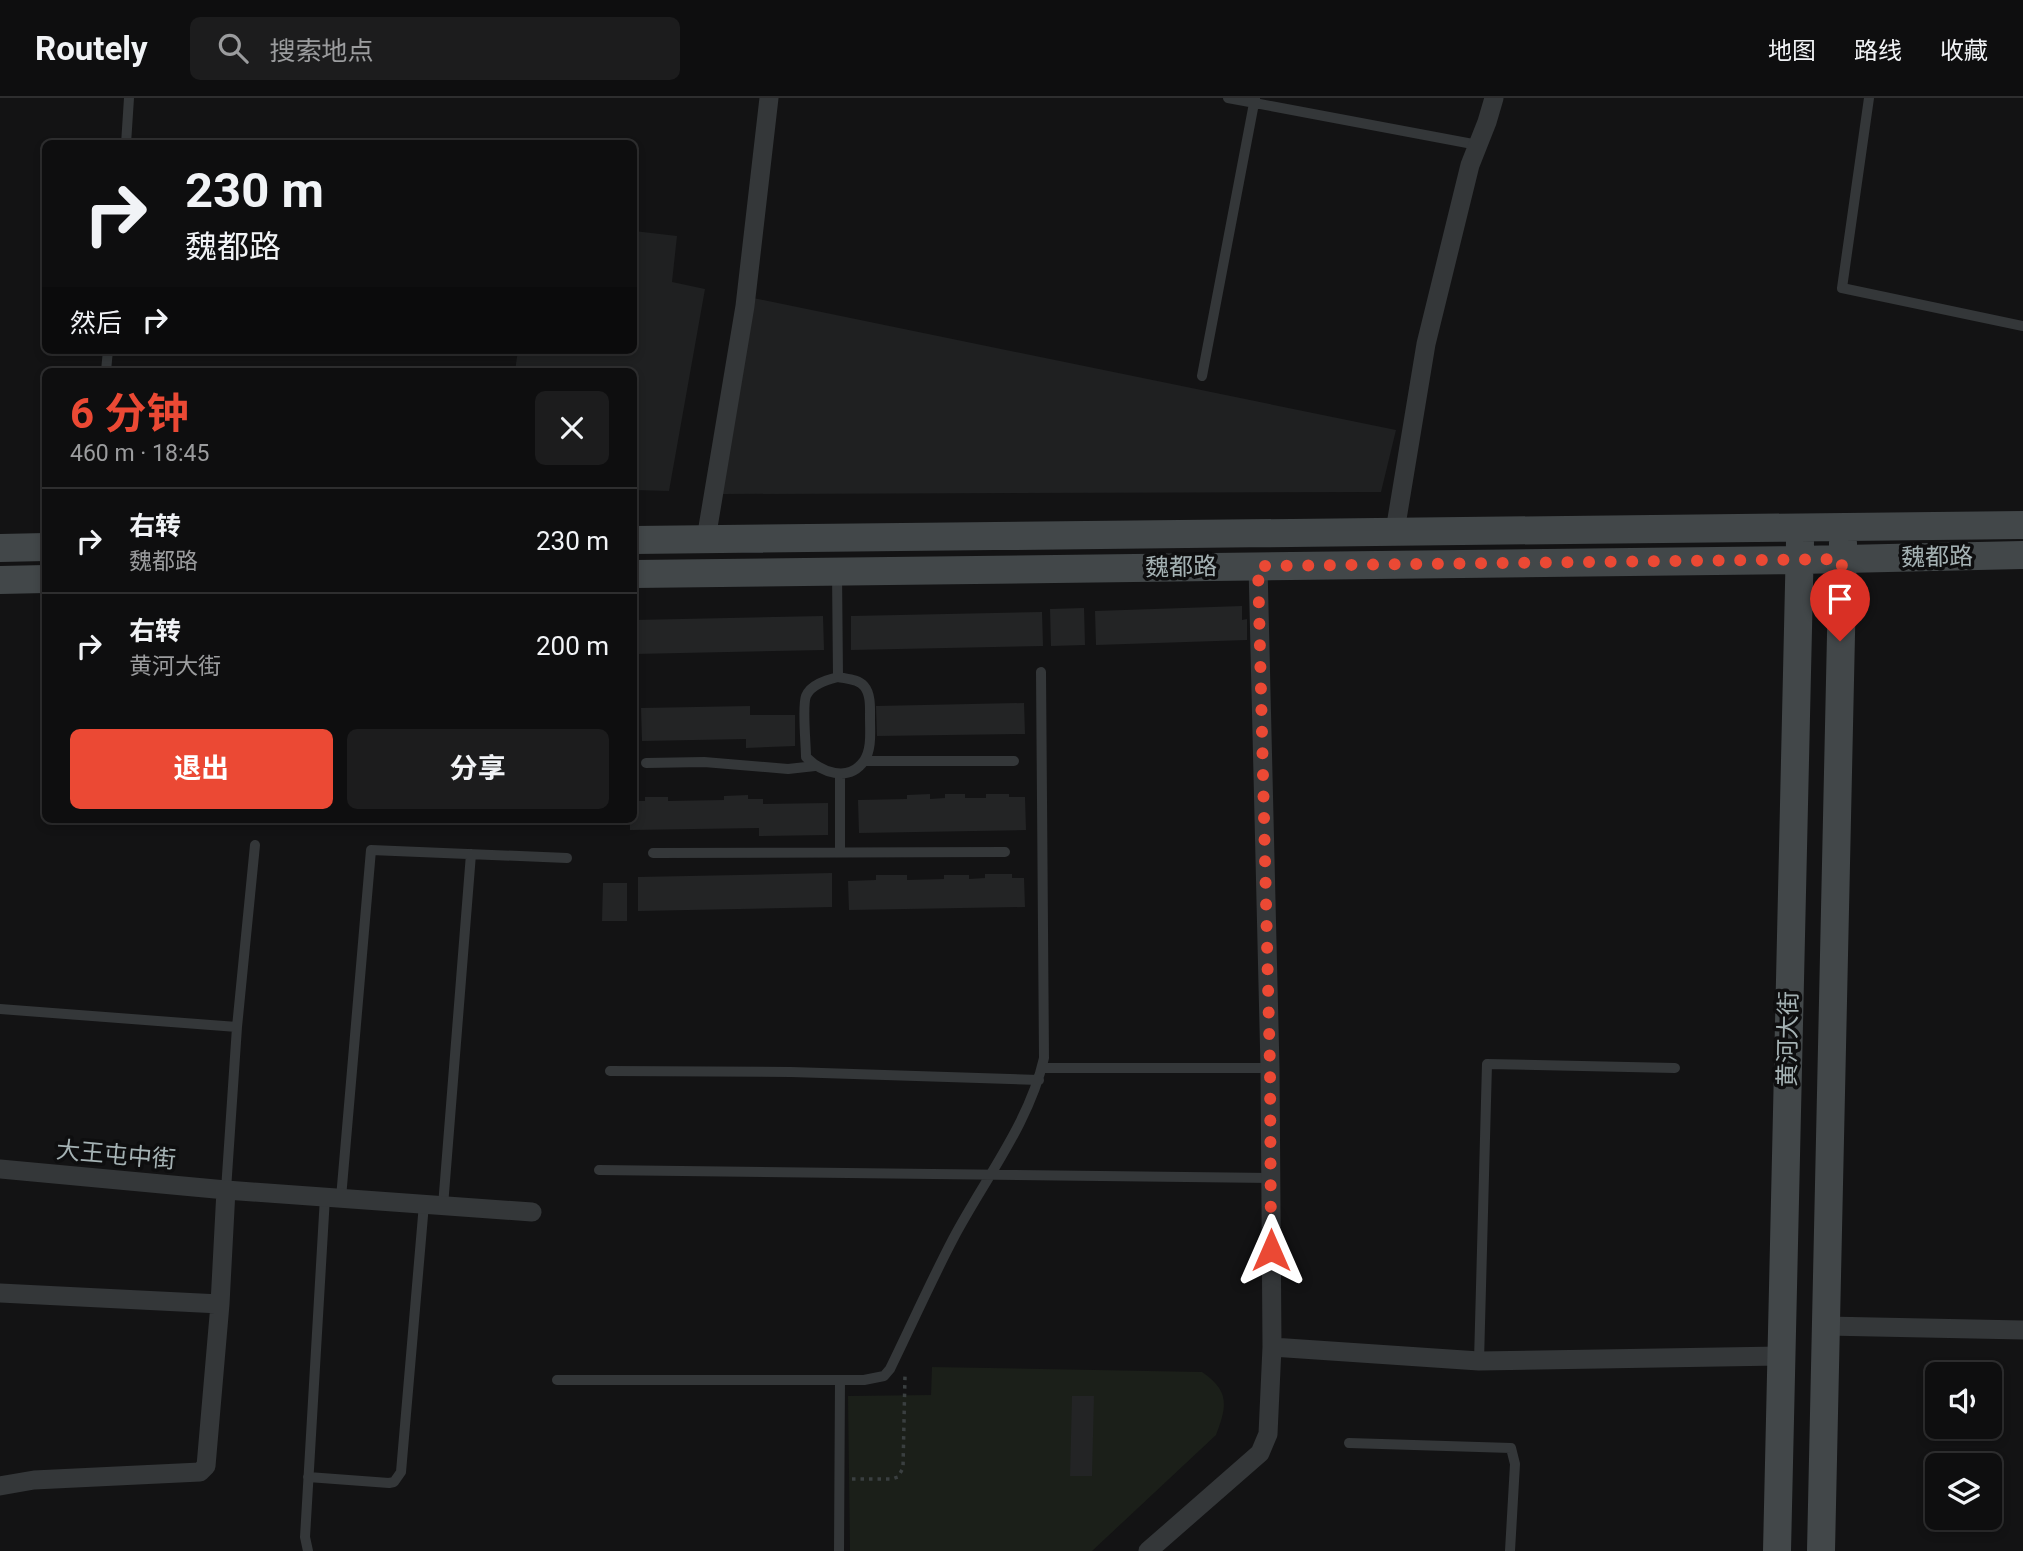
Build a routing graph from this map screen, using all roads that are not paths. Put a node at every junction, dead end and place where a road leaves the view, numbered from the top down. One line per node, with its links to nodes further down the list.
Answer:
1 (129, 98): 7 (lane)
2 (769, 98): 15 (street)
3 (1228, 98): 6 (lane)
4 (1494, 98): 8 (street)
5 (1869, 98): 9 (lane)
6 (1255, 100): 8 (lane); 10 (lane)
7 (126, 140)
8 (1478, 145): 14 (street)
9 (2023, 326)
10 (1202, 376)
11 (2023, 525): 13 (main road, 魏都路)
12 (1800, 528): 13 (main road, 魏都路); 14 (main road, 魏都路); 21 (main road, 黄河大街)
13 (1844, 528): 20 (main road, 黄河大街)
14 (1395, 531): 15 (main road, 魏都路)
15 (706, 539): 16 (main road, 魏都路)
16 (637, 540)
17 (42, 547): 18 (main road)
18 (0, 548)
19 (2023, 555): 20 (main road, 魏都路)
20 (1842, 559): 21 (main road, 魏都路); 57 (main road, 黄河大街)
21 (1799, 560): 22 (main road, 魏都路); 60 (main road, 黄河大街)
22 (1258, 566): 23 (main road, 魏都路); 43 (street)
23 (837, 572): 24 (main road, 魏都路); 28 (lane)
24 (637, 574)
25 (42, 579): 26 (main road)
26 (0, 580)
27 (1041, 672): 42 (lane)
28 (838, 677): 29 (lane); 32 (lane)
29 (864, 761): 30 (lane); 33 (lane)
30 (1014, 761)
31 (646, 763): 32 (lane)
32 (815, 766): 33 (lane)
33 (840, 774): 35 (lane)
34 (255, 845): 41 (lane)
35 (840, 852): 36 (lane); 37 (lane)
36 (1005, 852)
37 (653, 853)
38 (471, 854): 39 (lane); 52 (lane); 53 (lane)
39 (567, 858)
40 (0, 1009): 41 (lane)
41 (237, 1027): 51 (lane)
42 (1042, 1068): 43 (lane); 46 (lane)
43 (1270, 1068): 50 (street)
44 (1675, 1068): 61 (lane)
45 (610, 1071): 46 (lane)
46 (1039, 1080): 49 (lane)
47 (0, 1169): 51 (street, 大王屯中街)
48 (599, 1170): 49 (lane)
49 (990, 1175): 50 (lane); 63 (lane)
50 (1271, 1178): 59 (street)
51 (226, 1190): 52 (street, 大王屯中街); 56 (street)
52 (333, 1198): 53 (street, 大王屯中街); 65 (lane)
53 (433, 1205): 54 (street, 大王屯中街); 65 (lane)
54 (532, 1212)
55 (0, 1293): 56 (street)
56 (220, 1304): 66 (street)
57 (1826, 1326): 58 (street); 72 (main road, 黄河大街)
58 (2023, 1330)
59 (1272, 1347): 61 (street); 69 (street)
60 (1781, 1356): 61 (street); 71 (main road, 黄河大街)
61 (1479, 1361)
62 (557, 1380): 63 (lane)
63 (839, 1380): 68 (lane)
64 (1349, 1443): 70 (lane)
65 (309, 1477): 67 (lane)
66 (0, 1486)
67 (307, 1551)
68 (839, 1551)
69 (1148, 1551)
70 (1510, 1551)
71 (1777, 1551)
72 (1821, 1551)

